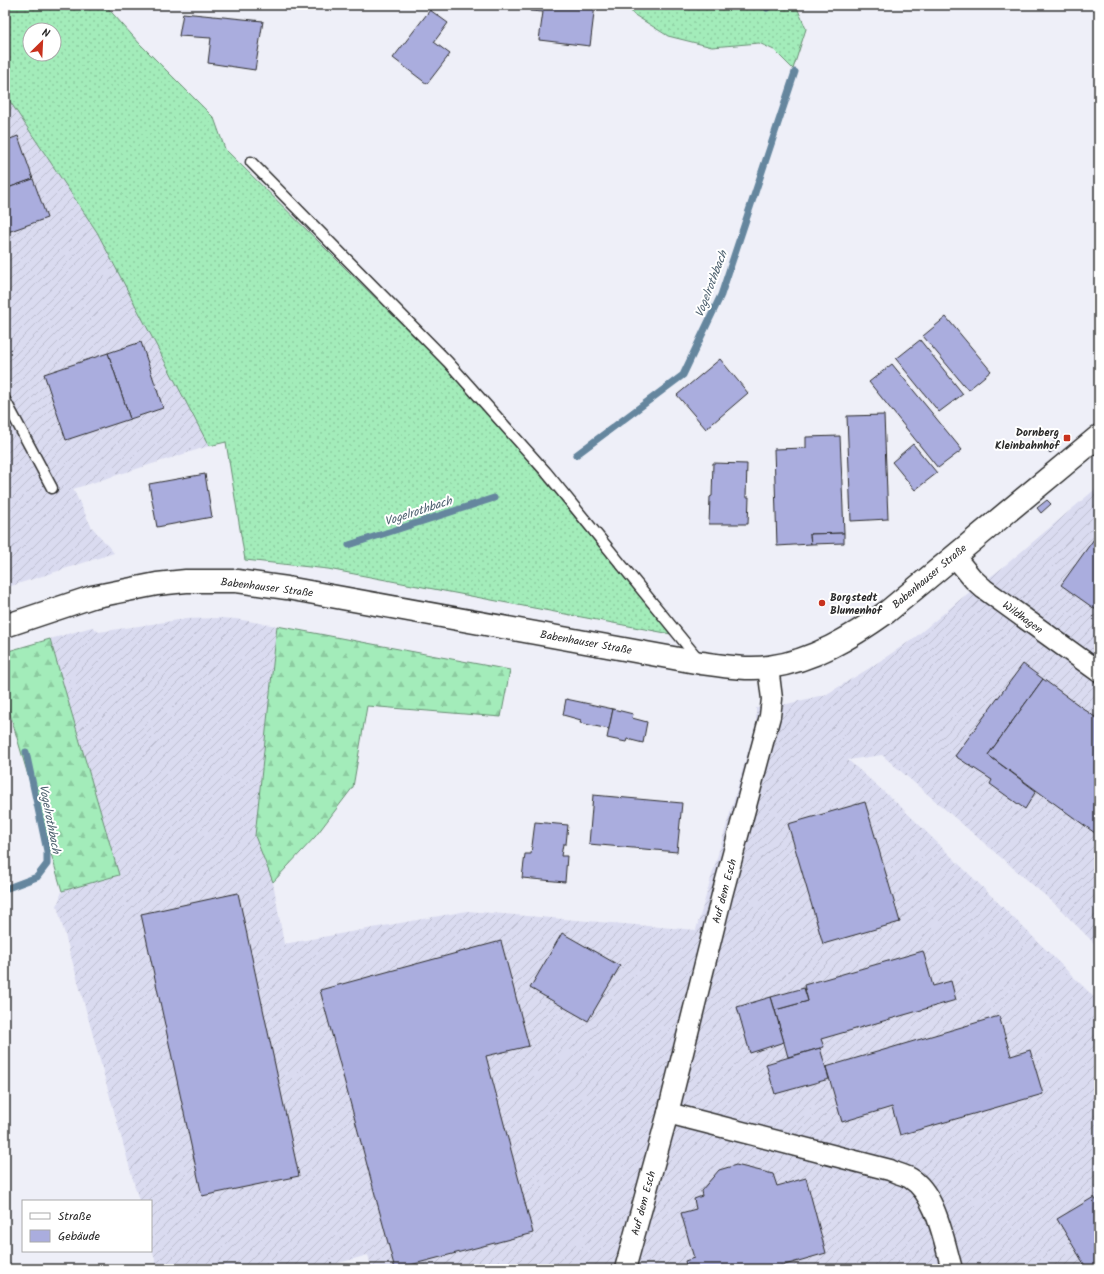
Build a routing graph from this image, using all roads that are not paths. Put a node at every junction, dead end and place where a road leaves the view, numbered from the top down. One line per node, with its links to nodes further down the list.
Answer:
1 (252, 162): 7 (lane)
2 (5, 400): 4 (lane)
3 (1099, 436): 5 (main road, Babenhauser Straße)
4 (52, 488)
5 (954, 556): 8 (main road, Babenhauser Straße); 9 (street, Wildhagen)
6 (5, 626): 7 (main road, Babenhauser Straße)
7 (701, 663): 8 (main road, Babenhauser Straße)
8 (768, 667): 10 (street, Auf dem Esch)
9 (1099, 672)
10 (668, 1114): 11 (street, Auf dem Esch); 12 (street)
11 (625, 1269)
12 (952, 1269)

